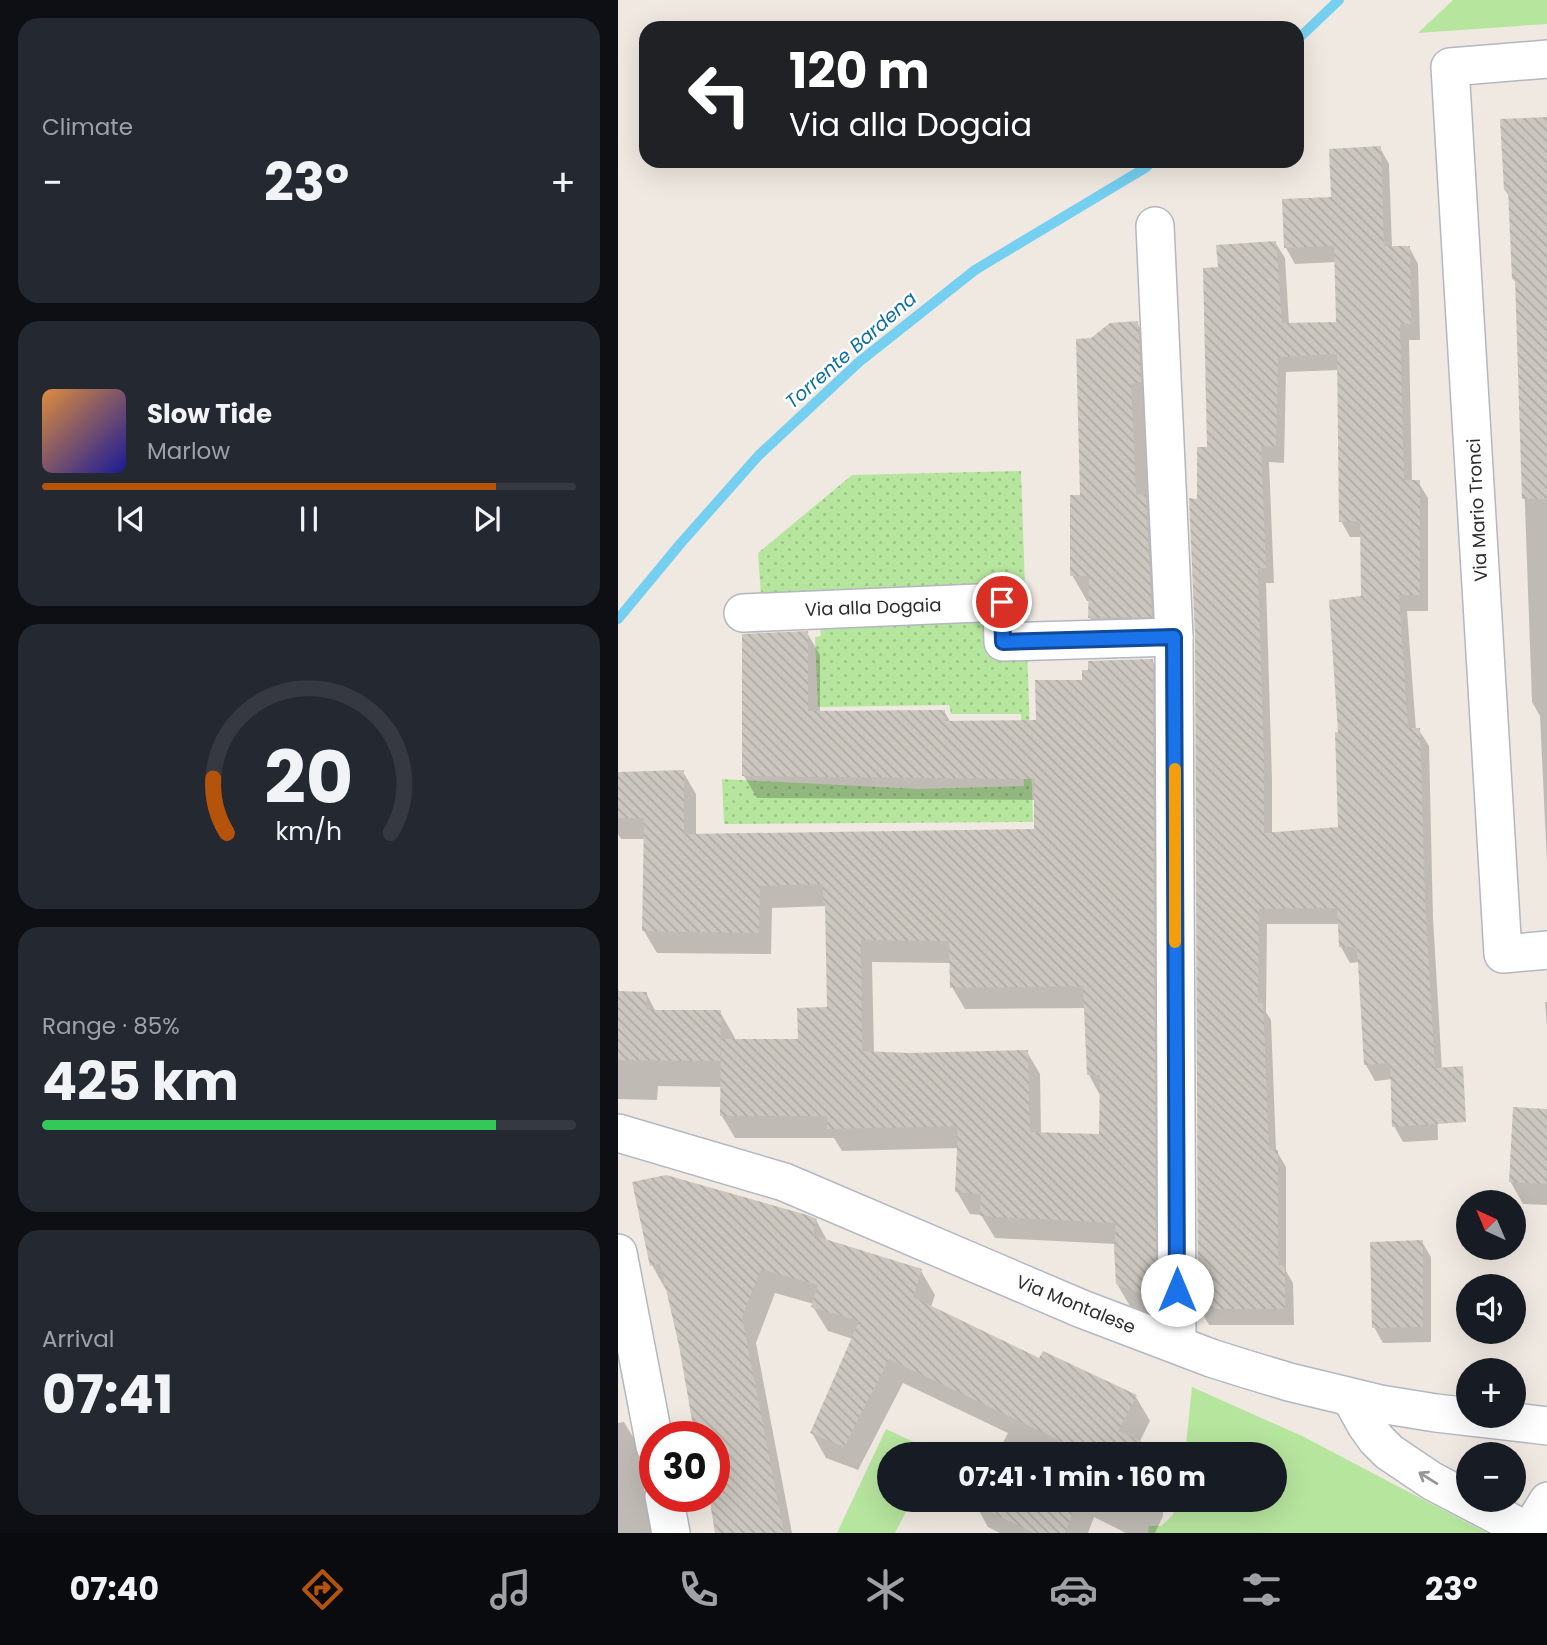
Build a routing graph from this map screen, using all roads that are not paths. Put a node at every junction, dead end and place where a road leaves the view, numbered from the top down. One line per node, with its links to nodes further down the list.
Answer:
1 (1547, 59): 5 (street, Via Mario Tronci)
2 (1155, 226): 4 (street)
3 (743, 612): 4 (street, Via alla Dogaia)
4 (1174, 637): 8 (street)
5 (1547, 950)
6 (618, 1133): 8 (street, Via Montalese)
7 (618, 1253): 10 (street)
8 (1177, 1344): 9 (street, Via Montalese)
9 (1351, 1398): 11 (street, Via Montalese); 14 (street, one-way to 9)
10 (650, 1421)
11 (1547, 1426)
12 (1547, 1501): 14 (street)
13 (667, 1512): 15 (street)
14 (1530, 1532)
15 (671, 1533)

